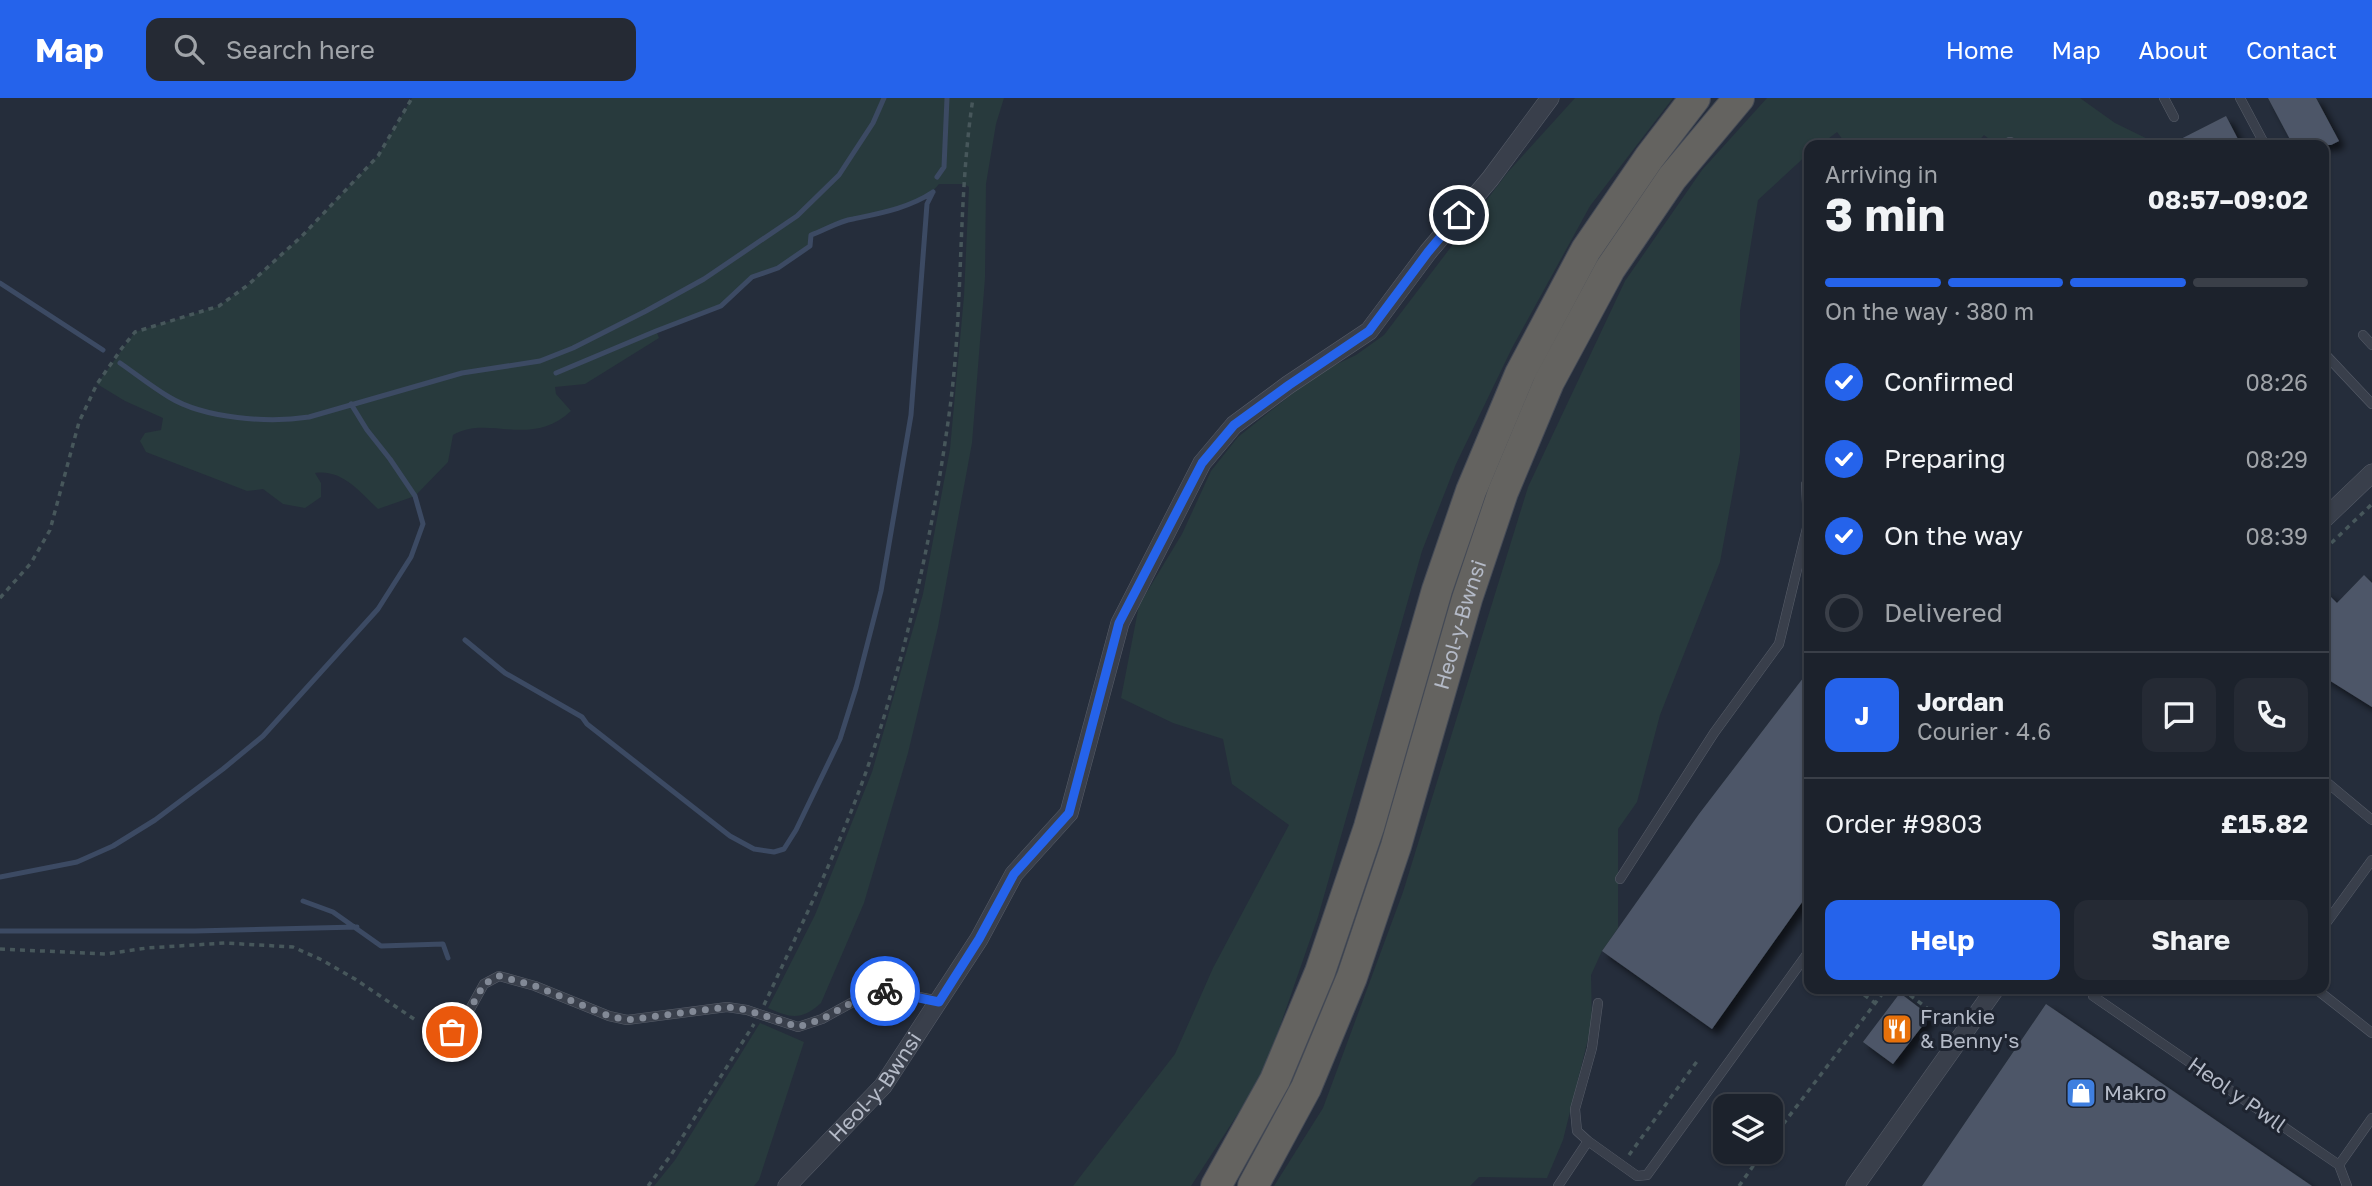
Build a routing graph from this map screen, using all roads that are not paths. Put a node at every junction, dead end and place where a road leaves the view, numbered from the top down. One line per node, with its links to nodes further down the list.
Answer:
1 (1550, 98): 24 (street, Heol-y-Bwnsi)
2 (1695, 98): 32 (highway, Heol-y-Bwnsi)
3 (1739, 98): 33 (highway, Heol-y-Bwnsi)
4 (2164, 98): 6 (lane)
5 (2240, 98): 7 (lane)
6 (2174, 117)
7 (2262, 140)
8 (2363, 335): 9 (lane)
9 (2372, 345)
10 (2329, 358): 11 (lane)
11 (2372, 404)
12 (2372, 473): 13 (street)
13 (2329, 514)
14 (1804, 545): 18 (lane)
15 (2329, 784): 16 (lane)
16 (2372, 820)
17 (2372, 860): 19 (lane)
18 (1620, 879)
19 (2329, 919)
20 (1804, 958): 29 (lane)
21 (1991, 994): 35 (street)
22 (2093, 994): 30 (lane, Heol y Pwll)
23 (2322, 994): 27 (lane)
24 (939, 1002): 26 (lane); 31 (street, Heol-y-Bwnsi)
25 (1598, 1003): 29 (lane)
26 (427, 1029)
27 (2372, 1033)
28 (2372, 1118): 30 (lane)
29 (1588, 1142): 34 (lane)
30 (2339, 1165): 36 (lane)
31 (787, 1186)
32 (1216, 1186)
33 (1253, 1186)
34 (1558, 1186)
35 (1854, 1186)
36 (2347, 1186)

